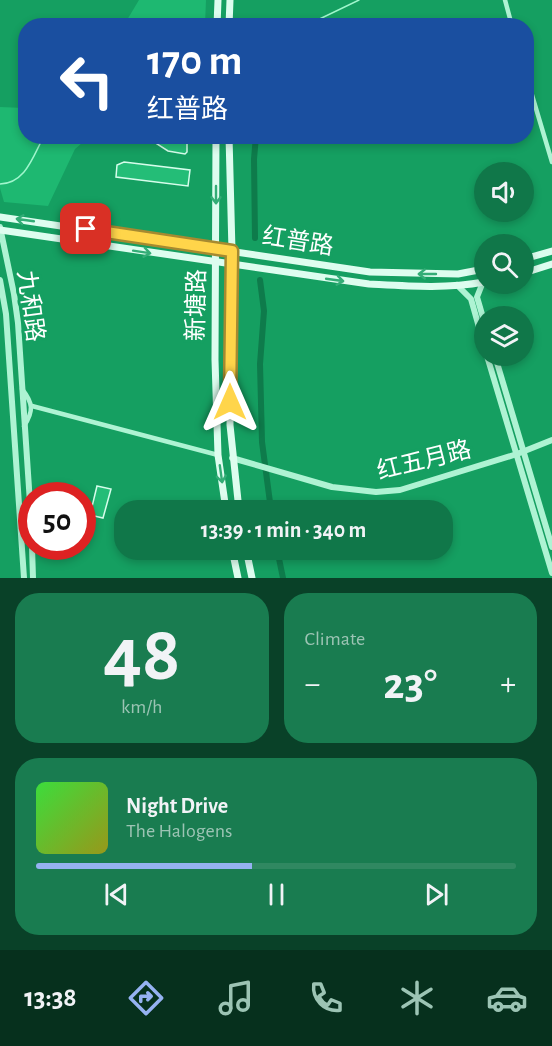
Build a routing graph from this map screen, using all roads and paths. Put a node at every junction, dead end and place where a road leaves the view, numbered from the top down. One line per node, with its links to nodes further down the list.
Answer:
1 (218, 0): 4 (main road)
2 (230, 0): 5 (main road)
3 (505, 0): 6 (street)
4 (217, 18)
5 (229, 18)
6 (510, 18)
7 (534, 102): 10 (street)
8 (216, 144): 13 (main road, 新塘路, one-way to 13)
9 (229, 144): 15 (main road, 新塘路)
10 (552, 162)
11 (0, 216): 13 (main road, 红普路, one-way to 11)
12 (0, 229): 17 (main road, 红普路, one-way to 17); 28 (street, 九和路)
13 (216, 248): 15 (main road, 红普路); 17 (main road, 新塘路)
14 (552, 250): 16 (main road)
15 (232, 251): 18 (main road, 新塘路); 21 (main road, 红普路, one-way to 15)
16 (534, 256)
17 (217, 263): 18 (main road, 红普路); 34 (main road, 新塘路)
18 (231, 264): 24 (main road, 红普路, one-way to 24); 35 (main road, 新塘路)
19 (552, 264): 20 (main road)
20 (534, 270)
21 (474, 271)
22 (0, 280): 44 (street, 九和路)
23 (474, 283): 24 (main road, 红普路)
24 (457, 285): 25 (street)
25 (474, 310)
26 (491, 366): 33 (street)
27 (498, 366): 32 (street)
28 (22, 389): 29 (street); 30 (street, 九和路)
29 (32, 406): 30 (street); 34 (street)
30 (24, 426): 36 (street, 九和路)
31 (552, 440): 32 (street, 红五月路)
32 (524, 451): 33 (street, 红五月路); 39 (street)
33 (517, 454): 35 (street, 红五月路); 43 (street)
34 (218, 455): 37 (main road, 新塘路, one-way to 37)
35 (232, 458): 38 (main road, 新塘路)
36 (28, 482)
37 (225, 500)
38 (237, 500)
39 (552, 547)
40 (32, 560): 45 (street)
41 (234, 560): 46 (main road)
42 (248, 560): 47 (main road)
43 (552, 573)
44 (24, 578)
45 (33, 578)
46 (238, 578)
47 (252, 578)

